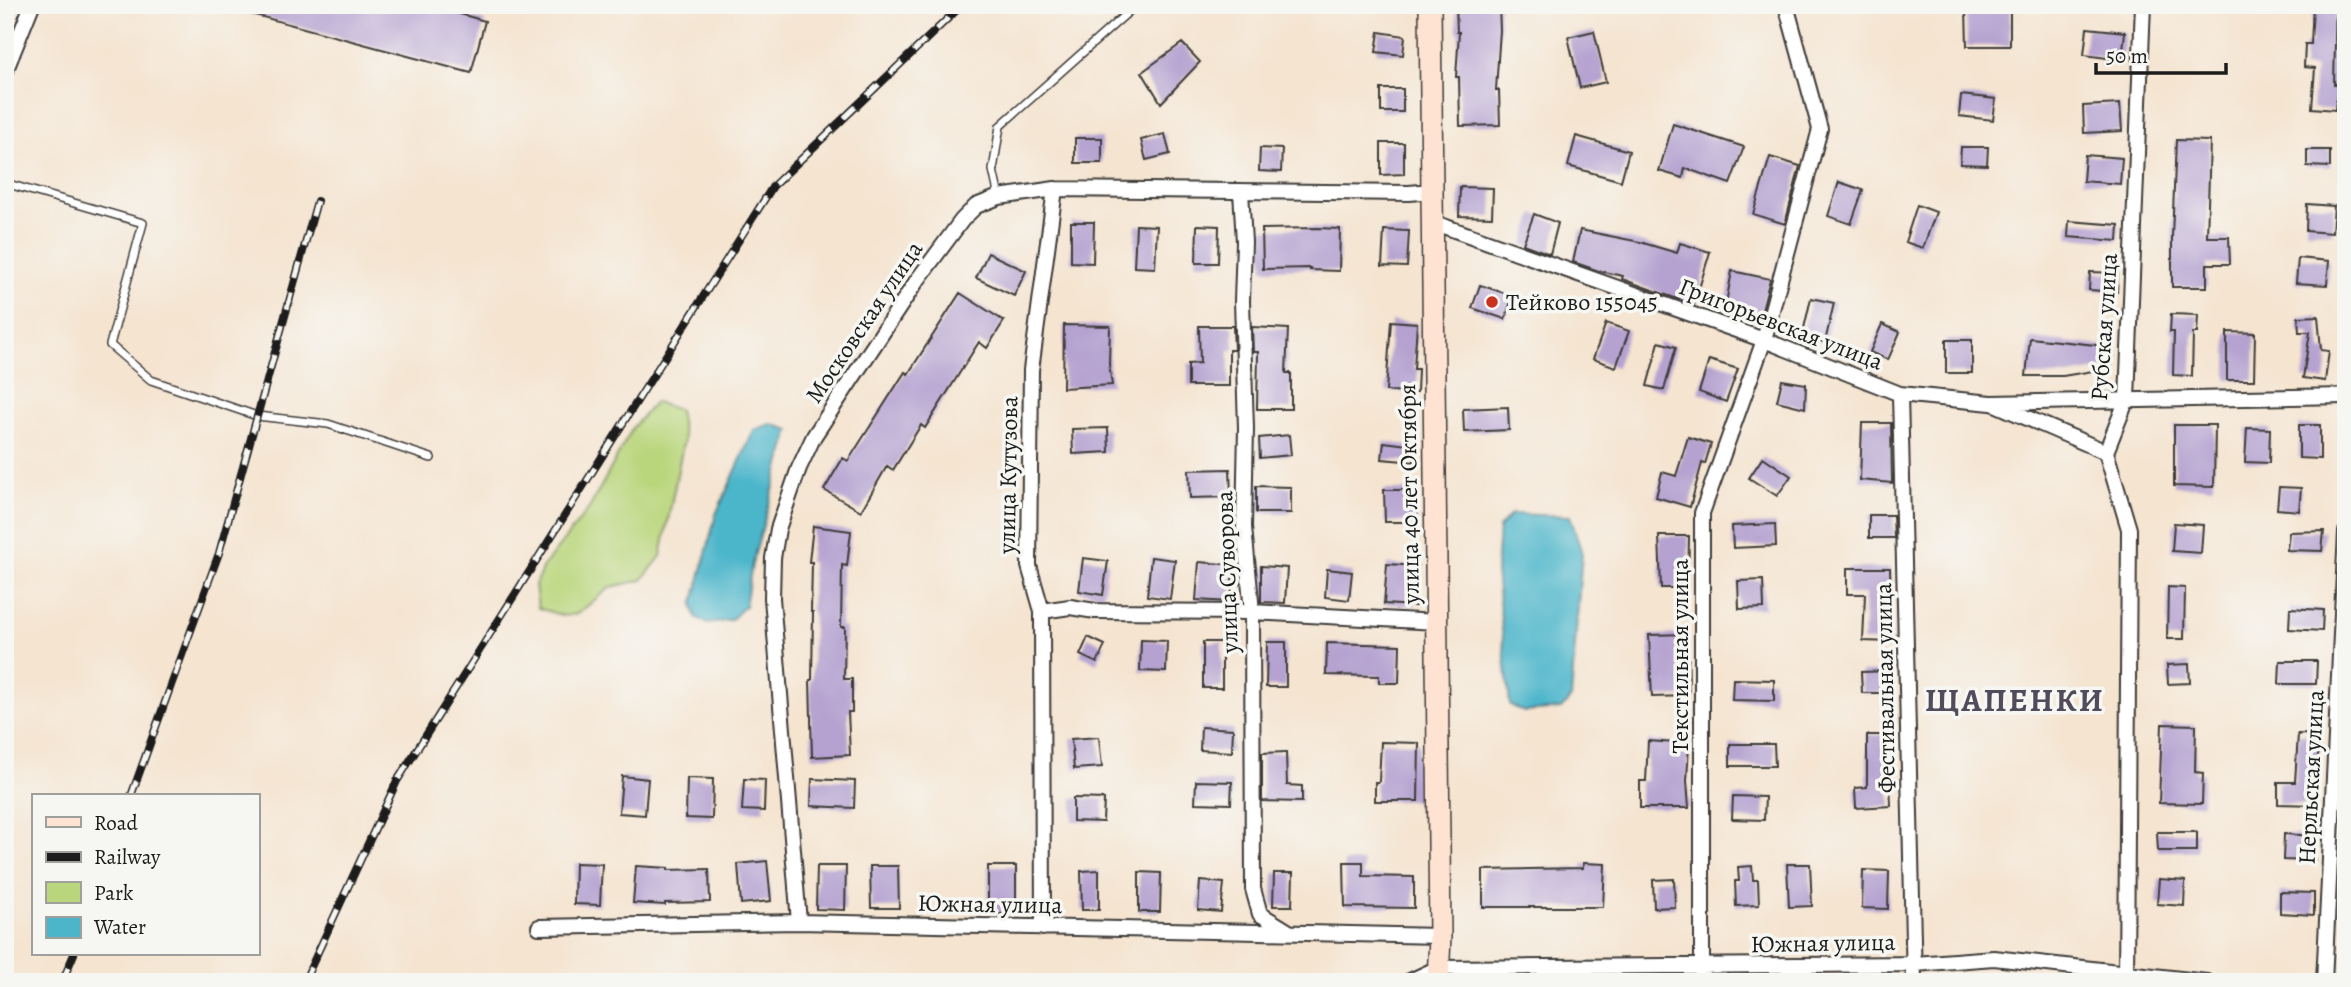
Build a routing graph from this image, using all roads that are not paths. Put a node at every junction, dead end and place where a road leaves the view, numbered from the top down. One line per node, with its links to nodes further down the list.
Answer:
1 (32, 5): 6 (street)
2 (1136, 5): 11 (lane)
3 (1430, 5): 10 (street, улица 40 лет Октября)
4 (1786, 5): 13 (street, Текстильная улица)
5 (2143, 5): 16 (street, Рубская улица)
6 (5, 72)
7 (5, 183): 19 (lane)
8 (1055, 189): 9 (street, Московская улица); 11 (street, Московская улица); 21 (street, улица Кутузова)
9 (1241, 191): 10 (street, Московская улица); 22 (street, улица Суворова)
10 (1432, 191): 12 (street, улица 40 лет Октября)
11 (999, 197): 24 (street, Московская улица)
12 (1432, 222): 13 (street, Григорьевская улица); 23 (street, улица 40 лет Октября)
13 (1763, 340): 14 (street, Григорьевская улица); 30 (street, Текстильная улица)
14 (1900, 394): 17 (street, Григорьевская улица); 29 (street, Фестивальная улица)
15 (2346, 396): 16 (street, Григорьевская улица)
16 (2127, 399): 17 (street, Григорьевская улица); 18 (street, Рубская улица)
17 (1991, 403): 18 (street)
18 (2106, 452): 32 (street)
19 (431, 458)
20 (2346, 532): 37 (street, Нерльская улица)
21 (1042, 611): 22 (street); 26 (street, улица Кутузова)
22 (1252, 612): 23 (street); 27 (street, улица Суворова)
23 (1437, 622): 28 (street, улица 40 лет Октября)
24 (799, 922): 25 (street, Южная улица); 26 (street, Южная улица)
25 (539, 927)
26 (1043, 928): 27 (street, Южная улица)
27 (1291, 933): 28 (street, Южная улица)
28 (1440, 936): 31 (street, улица 40 лет Октября)
29 (1915, 964): 30 (street, Южная улица); 32 (street, Южная улица); 35 (street, Фестивальная улица)
30 (1703, 967): 31 (street, Южная улица); 34 (street, Текстильная улица)
31 (1438, 975): 33 (street)
32 (2126, 978): 36 (street, Южная улица)
33 (1408, 982)
34 (1702, 982)
35 (1914, 982)
36 (2207, 982)
37 (2325, 982)

